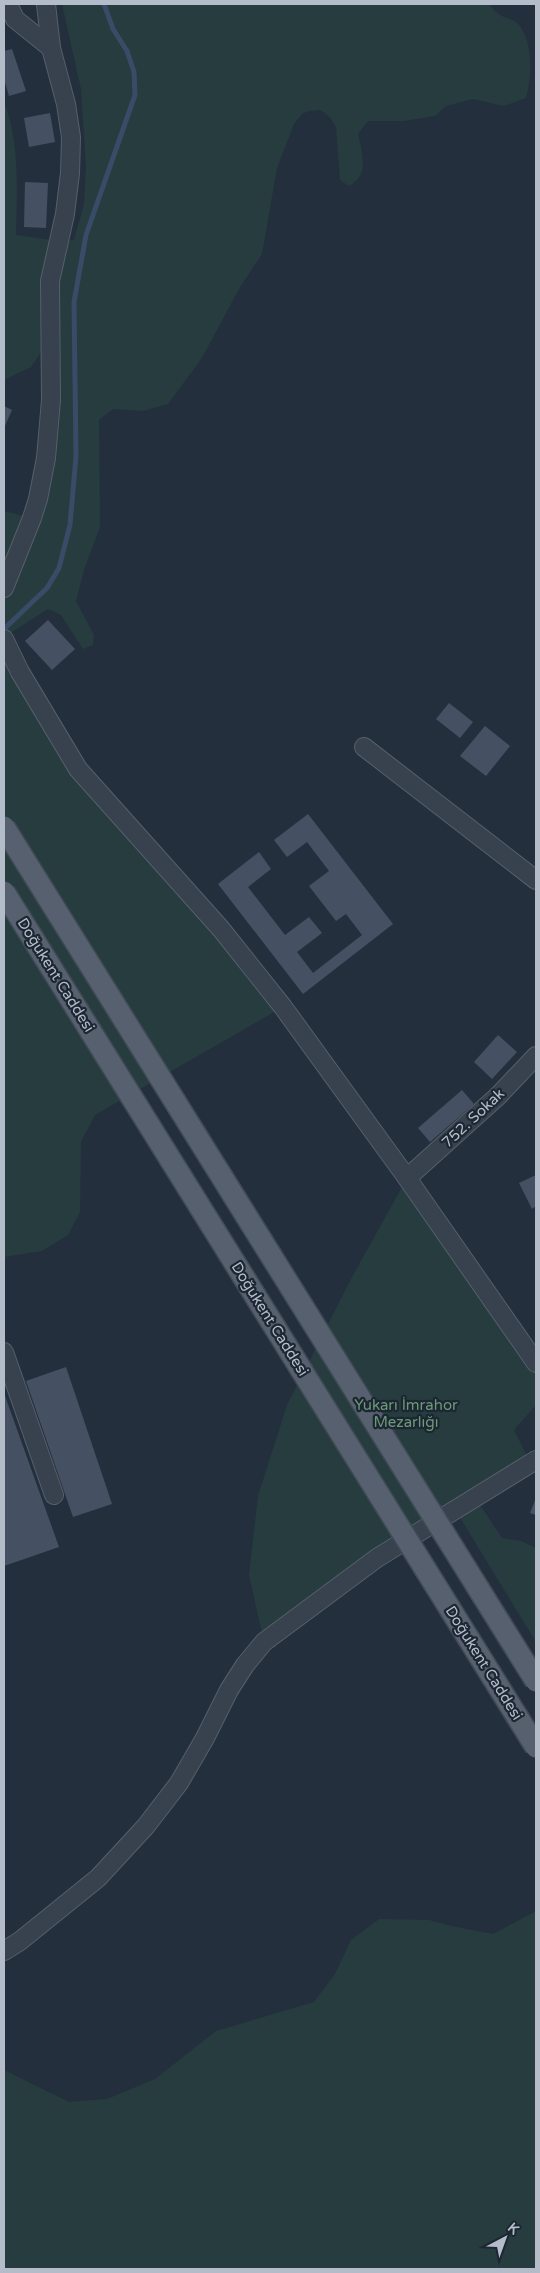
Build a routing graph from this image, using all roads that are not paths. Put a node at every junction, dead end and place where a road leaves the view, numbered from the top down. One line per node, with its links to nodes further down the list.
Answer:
1 (8, 4): 3 (street)
2 (46, 4): 3 (street)
3 (51, 48): 4 (street)
4 (4, 588)
5 (4, 639): 11 (street)
6 (364, 747): 8 (street)
7 (4, 827): 16 (main road, bridge)
8 (536, 880)
9 (4, 892): 17 (main road, Doğukent Caddesi, bridge)
10 (536, 1056): 11 (street, 752. Sokak)
11 (407, 1178): 13 (street)
12 (4, 1352): 15 (street)
13 (536, 1363)
14 (536, 1460): 18 (street)
15 (54, 1495)
16 (536, 1681)
17 (536, 1747)
18 (4, 1951)

